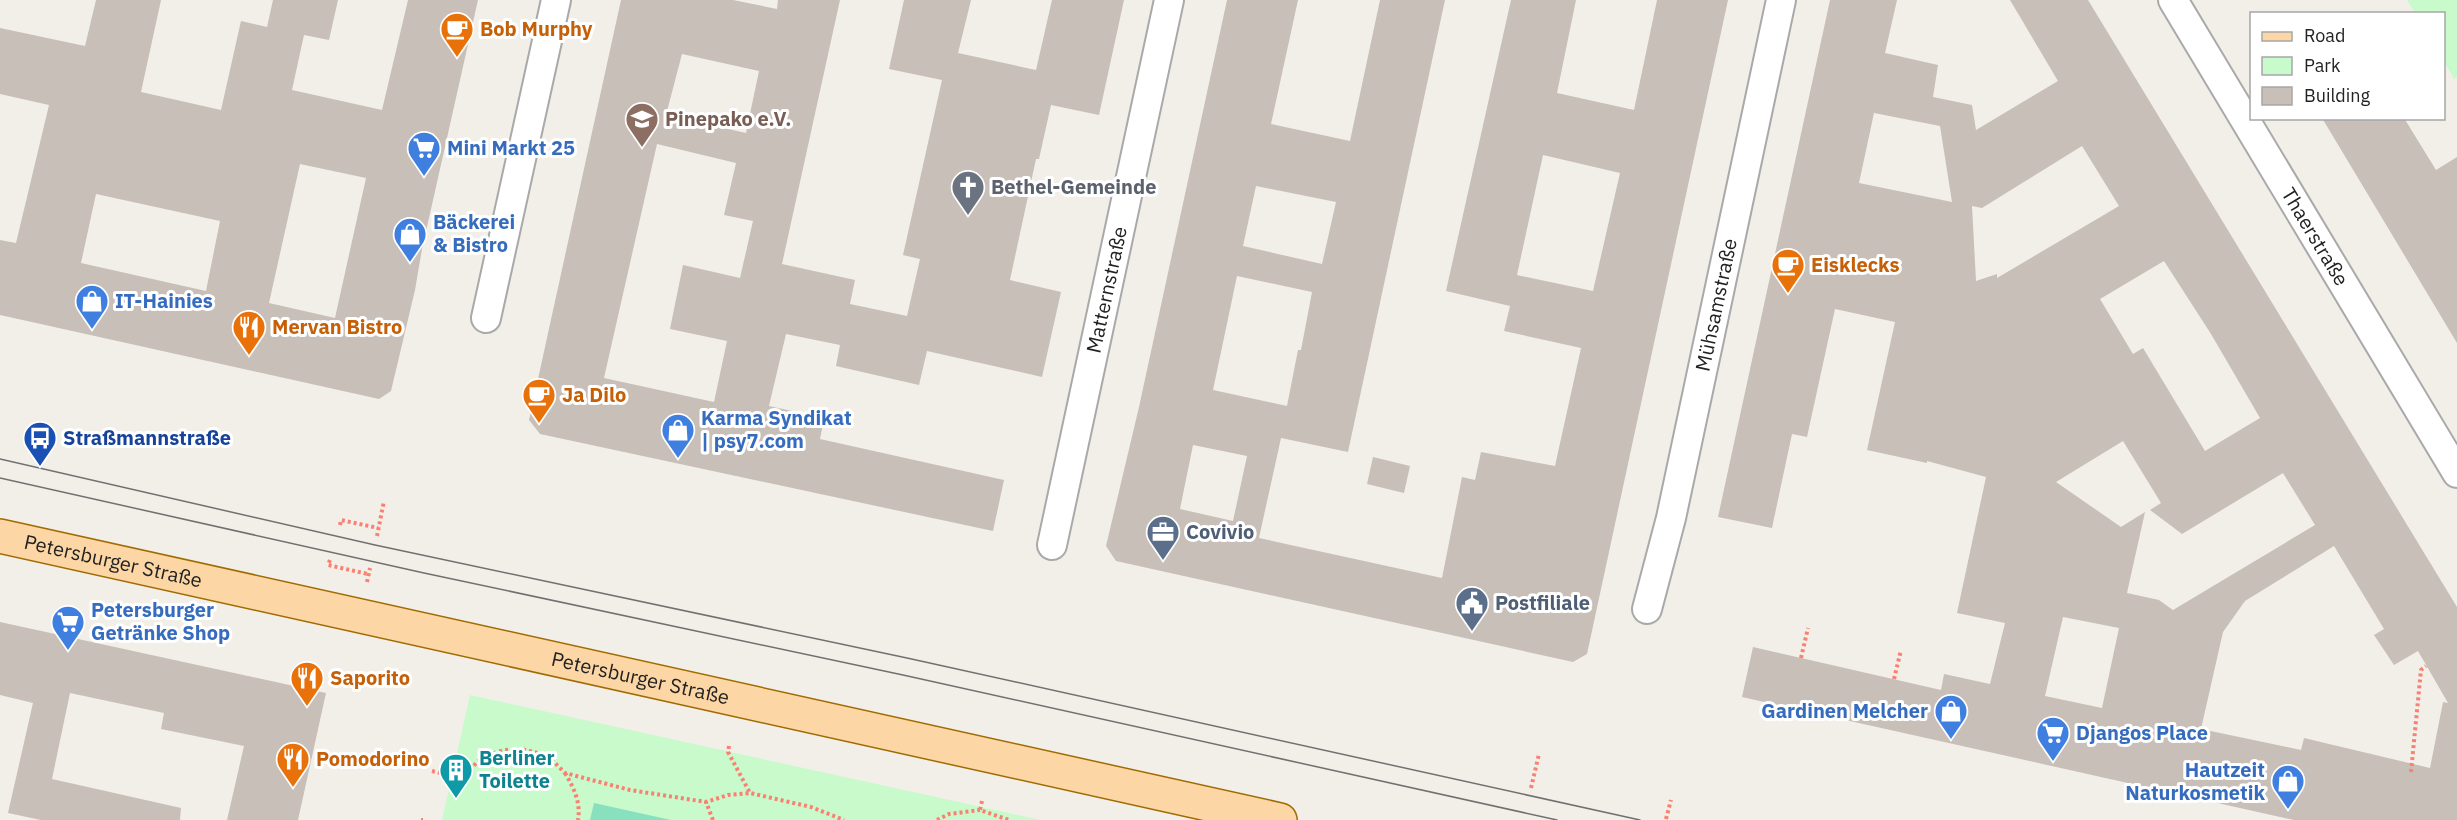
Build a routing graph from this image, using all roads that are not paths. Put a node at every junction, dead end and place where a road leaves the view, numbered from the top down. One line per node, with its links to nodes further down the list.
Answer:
1 (556, 0): 5 (street)
2 (1169, 0): 8 (street, Matternstraße)
3 (1781, 0): 9 (street, Mühsamstraße)
4 (2173, 0): 6 (street, Thaerstraße)
5 (486, 318)
6 (2457, 473)
7 (0, 536): 10 (main road, Petersburger Straße)
8 (1052, 545)
9 (1647, 609)
10 (1280, 820)

